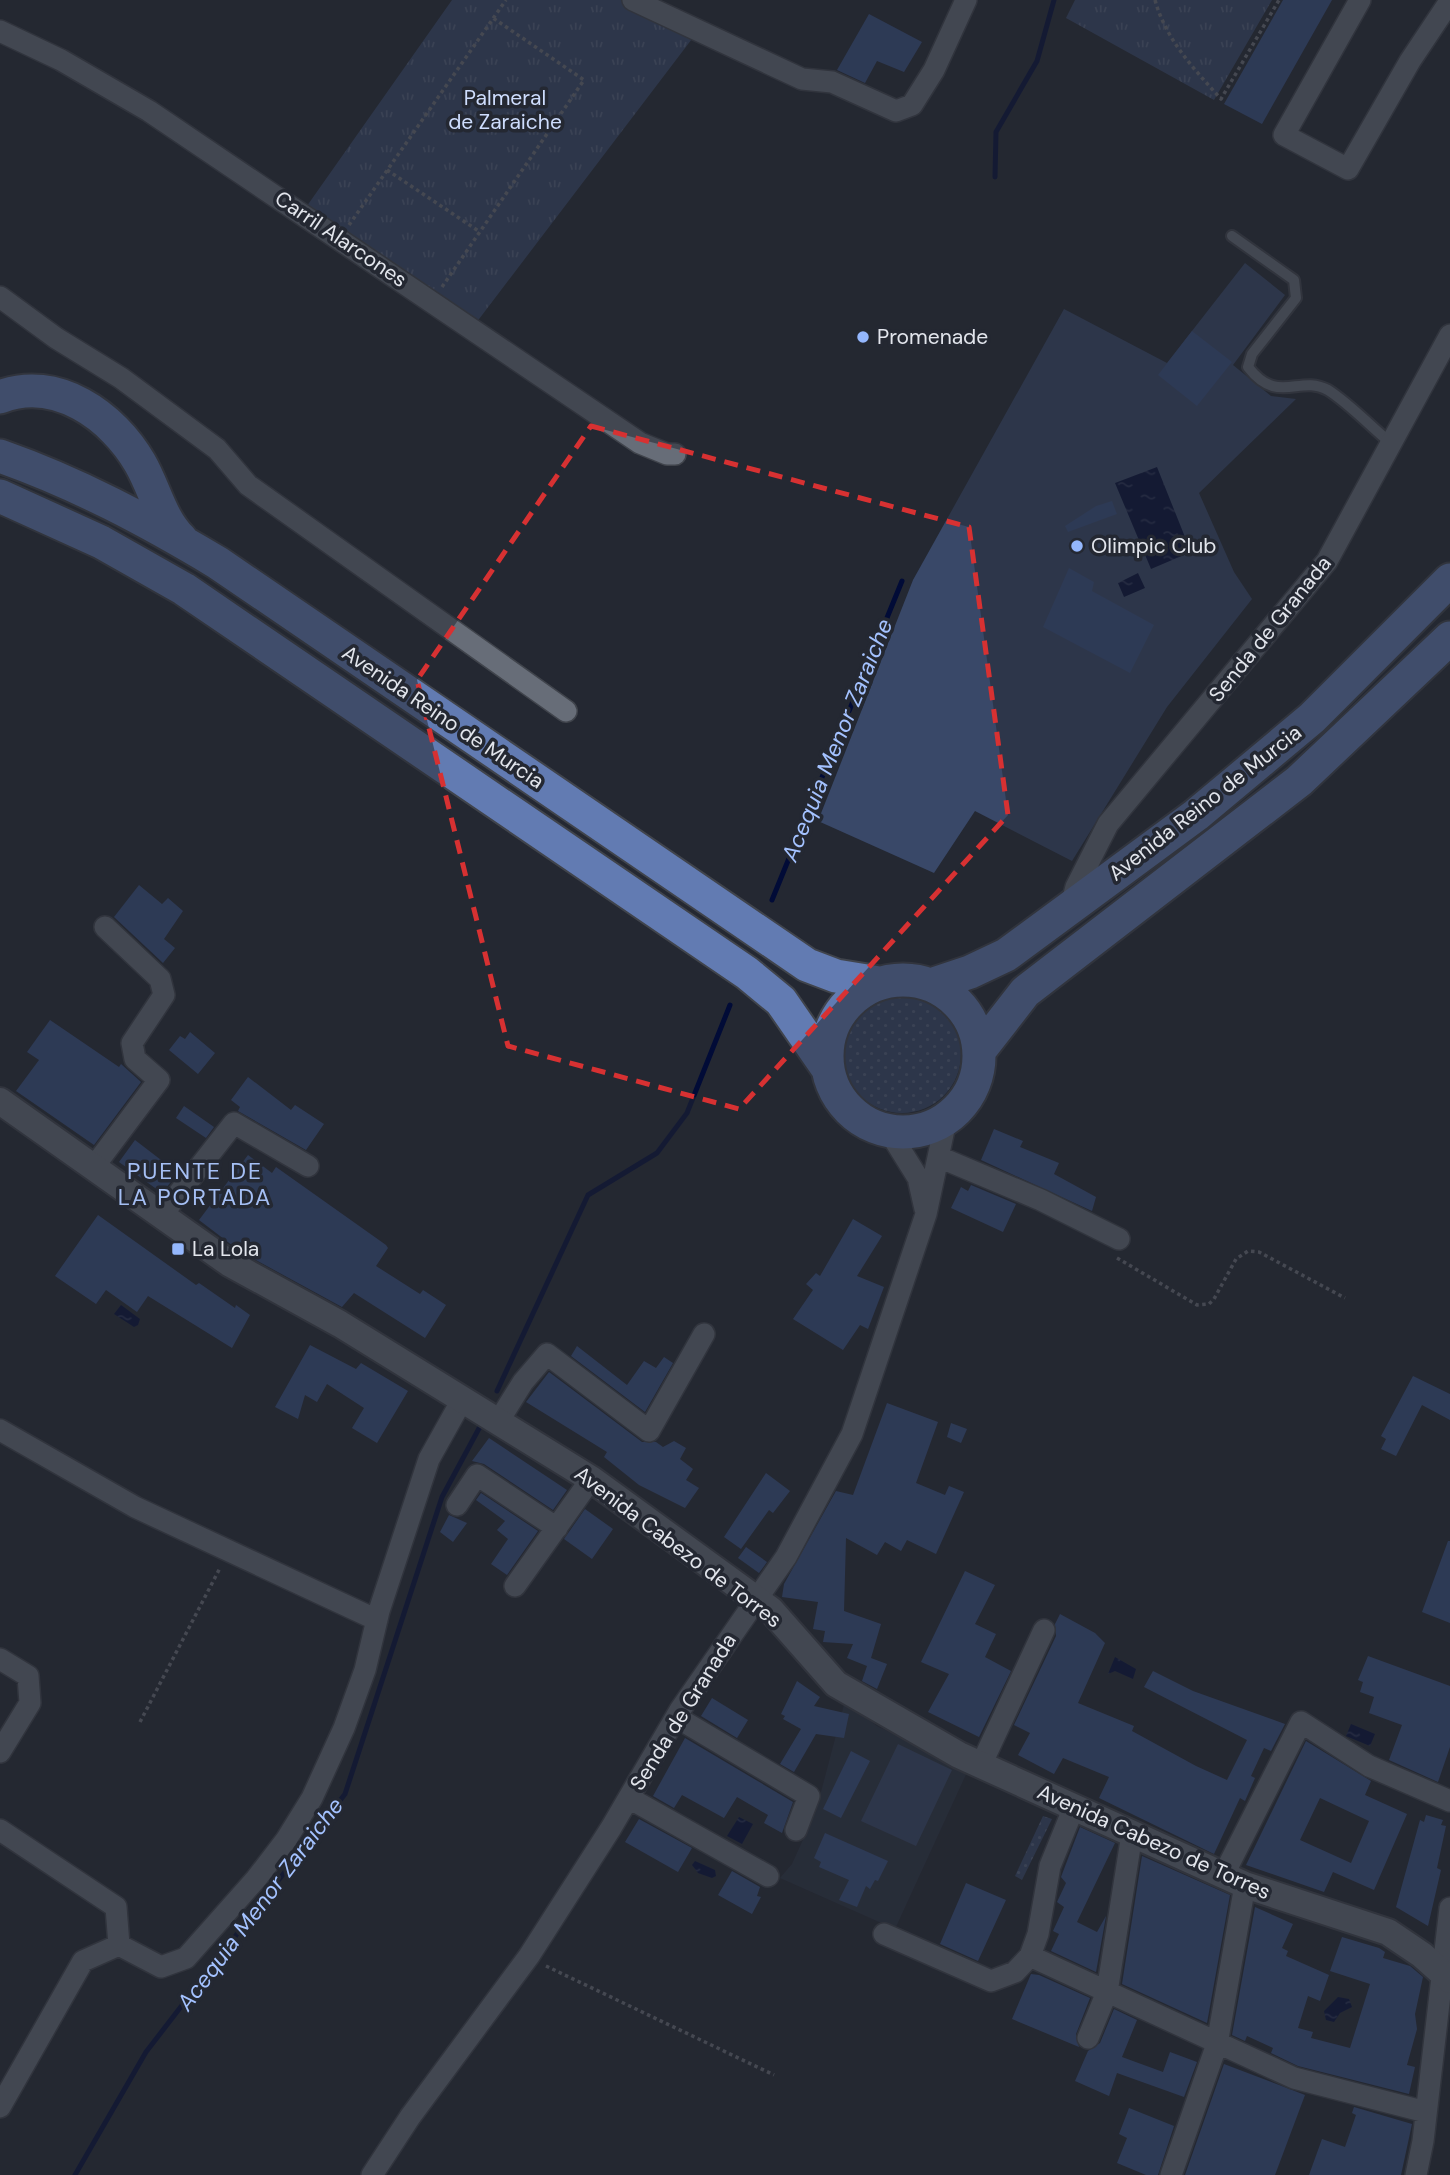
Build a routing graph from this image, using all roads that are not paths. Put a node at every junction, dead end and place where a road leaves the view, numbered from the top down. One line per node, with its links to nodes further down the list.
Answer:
1 (633, 0): 2 (street)
2 (966, 0)
3 (1360, 0): 4 (street)
4 (1440, 4)
5 (0, 31): 11 (street, Carril Alarcones)
6 (1232, 236): 10 (lane)
7 (0, 297): 17 (street)
8 (1450, 335): 10 (street, Senda de Granada)
9 (0, 397): 14 (main road)
10 (1392, 444): 18 (street, Senda de Granada)
11 (675, 454)
12 (0, 456): 14 (main road, Avenida Reino de Murcia)
13 (0, 496): 23 (main road, Avenida Reino de Murcia)
14 (188, 545): 20 (main road, Avenida Reino de Murcia)
15 (1450, 580): 18 (main road, Avenida Reino de Murcia)
16 (1450, 638): 22 (main road, Avenida Reino de Murcia)
17 (566, 712)
18 (1071, 908): 21 (main road, Avenida Reino de Murcia)
19 (105, 926): 29 (street)
20 (883, 975): 21 (main road); 23 (main road)
21 (925, 975): 22 (main road)
22 (980, 1050): 25 (main road)
23 (826, 1066): 26 (main road)
24 (0, 1101): 29 (street, Avenida Cabezo de Torres)
25 (946, 1120): 26 (main road); 27 (street, Senda de Granada)
26 (890, 1133): 30 (street)
27 (939, 1157): 30 (street, Senda de Granada); 32 (street)
28 (308, 1166): 31 (street)
29 (93, 1168): 31 (street, Avenida Cabezo de Torres)
30 (926, 1214): 41 (street, Senda de Granada)
31 (161, 1216): 34 (street, Avenida Cabezo de Torres)
32 (1116, 1247)
33 (704, 1334): 35 (street)
34 (463, 1400): 35 (street, Avenida Cabezo de Torres); 42 (street)
35 (498, 1422): 37 (street, Avenida Cabezo de Torres)
36 (0, 1430): 42 (street)
37 (591, 1479): 39 (street); 41 (street, Avenida Cabezo de Torres)
38 (457, 1505): 39 (street)
39 (556, 1528): 40 (street)
40 (515, 1586)
41 (755, 1598): 45 (street, Senda de Granada); 47 (street, Avenida Cabezo de Torres)
42 (377, 1620): 58 (street)
43 (1044, 1630): 47 (street)
44 (0, 1659): 46 (street)
45 (676, 1717): 48 (street, Senda de Granada); 52 (street)
46 (0, 1752)
47 (981, 1765): 50 (street, Avenida Cabezo de Torres)
48 (629, 1798): 54 (street); 66 (street, Senda de Granada)
49 (1450, 1801): 55 (street)
50 (1074, 1807): 53 (street, Avenida Cabezo de Torres); 59 (street)
51 (0, 1830): 58 (street)
52 (796, 1830)
53 (1132, 1834): 55 (street, Avenida Cabezo de Torres); 61 (street)
54 (768, 1876)
55 (1234, 1880): 60 (street, Avenida Cabezo de Torres); 63 (street)
56 (1450, 1908): 60 (street)
57 (884, 1934): 59 (street)
58 (119, 1945): 64 (street)
59 (1030, 1956): 61 (street)
60 (1445, 1975): 65 (street)
61 (1107, 1992): 62 (street); 63 (street)
62 (1088, 2038)
63 (1217, 2044): 65 (street); 67 (street)
64 (0, 2107)
65 (1426, 2112): 68 (street)
66 (372, 2175)
67 (1171, 2175)
68 (1416, 2175)

